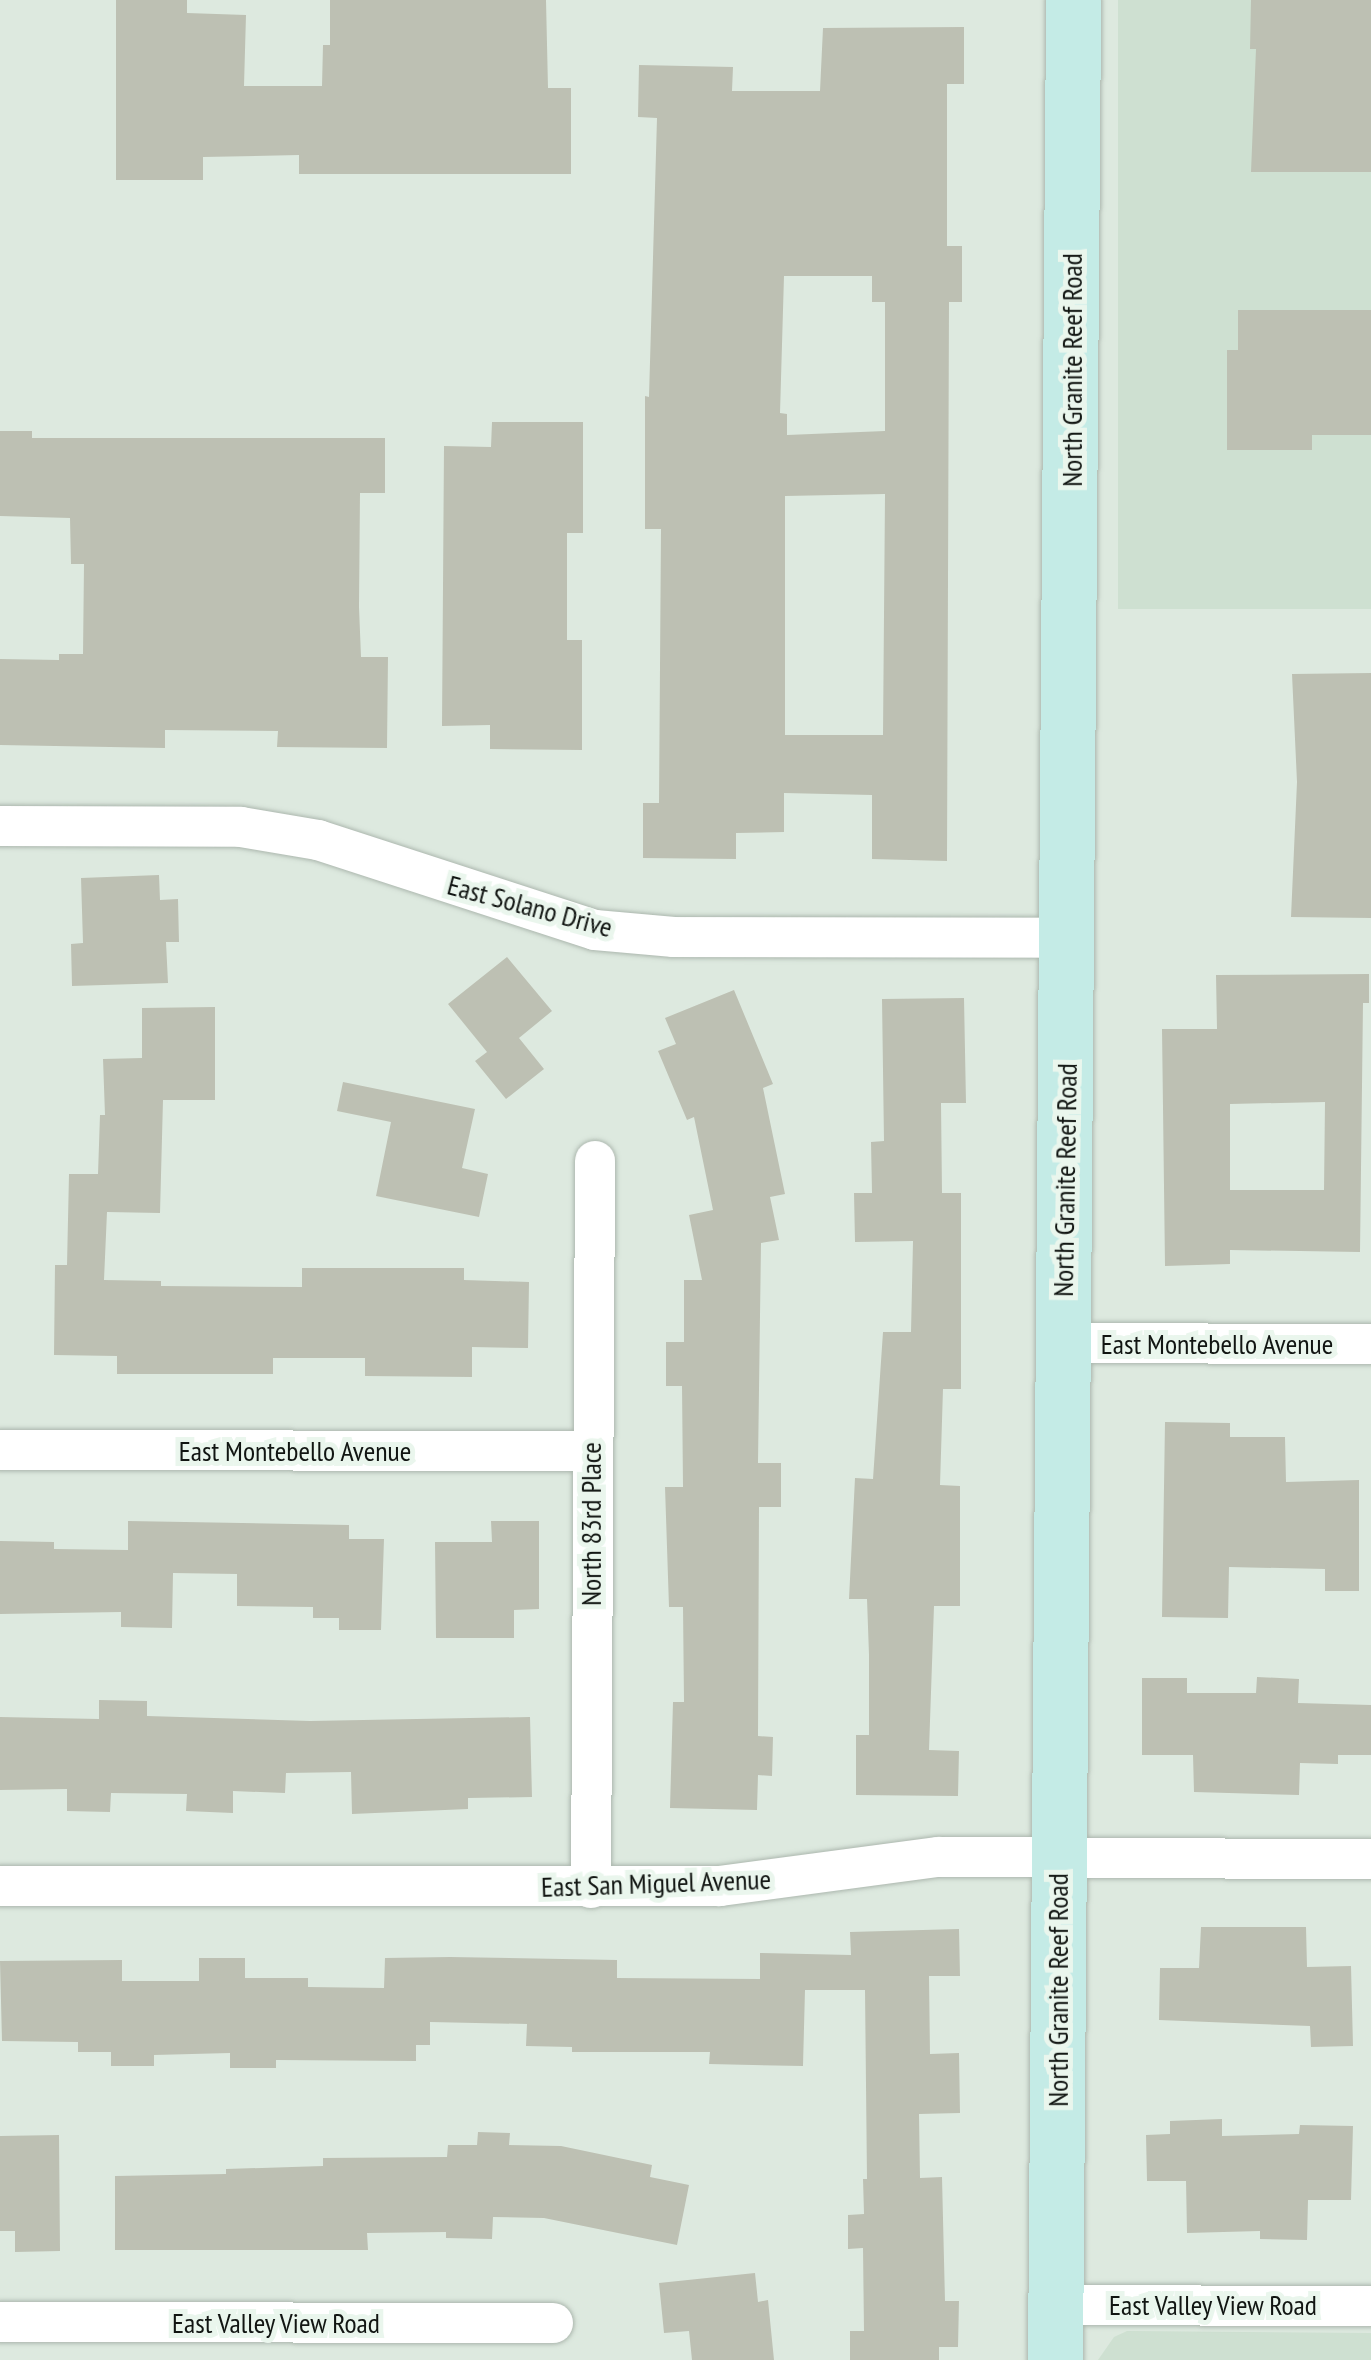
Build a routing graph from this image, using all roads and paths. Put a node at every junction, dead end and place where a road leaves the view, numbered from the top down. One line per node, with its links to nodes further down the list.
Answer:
1 (1073, 0): 3 (street, North Granite Reef Road)
2 (0, 826): 3 (street, East Solano Drive)
3 (1069, 938): 5 (street, North Granite Reef Road)
4 (595, 1161): 8 (street, North 83rd Place)
5 (1064, 1344): 6 (street, East Montebello Avenue); 9 (street, North Granite Reef Road)
6 (1371, 1344)
7 (0, 1450): 8 (street, East Montebello Avenue)
8 (591, 1451): 12 (street, North 83rd Place)
9 (1059, 1857): 10 (street, East San Miguel Avenue); 12 (street, East San Miguel Avenue); 13 (street, North Granite Reef Road)
10 (1371, 1859)
11 (0, 1886): 12 (street, East San Miguel Avenue)
12 (591, 1888)
13 (1055, 2304): 14 (street, East Valley View Road); 17 (street, North Granite Reef Road)
14 (1371, 2306)
15 (0, 2322): 16 (street, East Valley View Road)
16 (552, 2323)
17 (1055, 2360)

